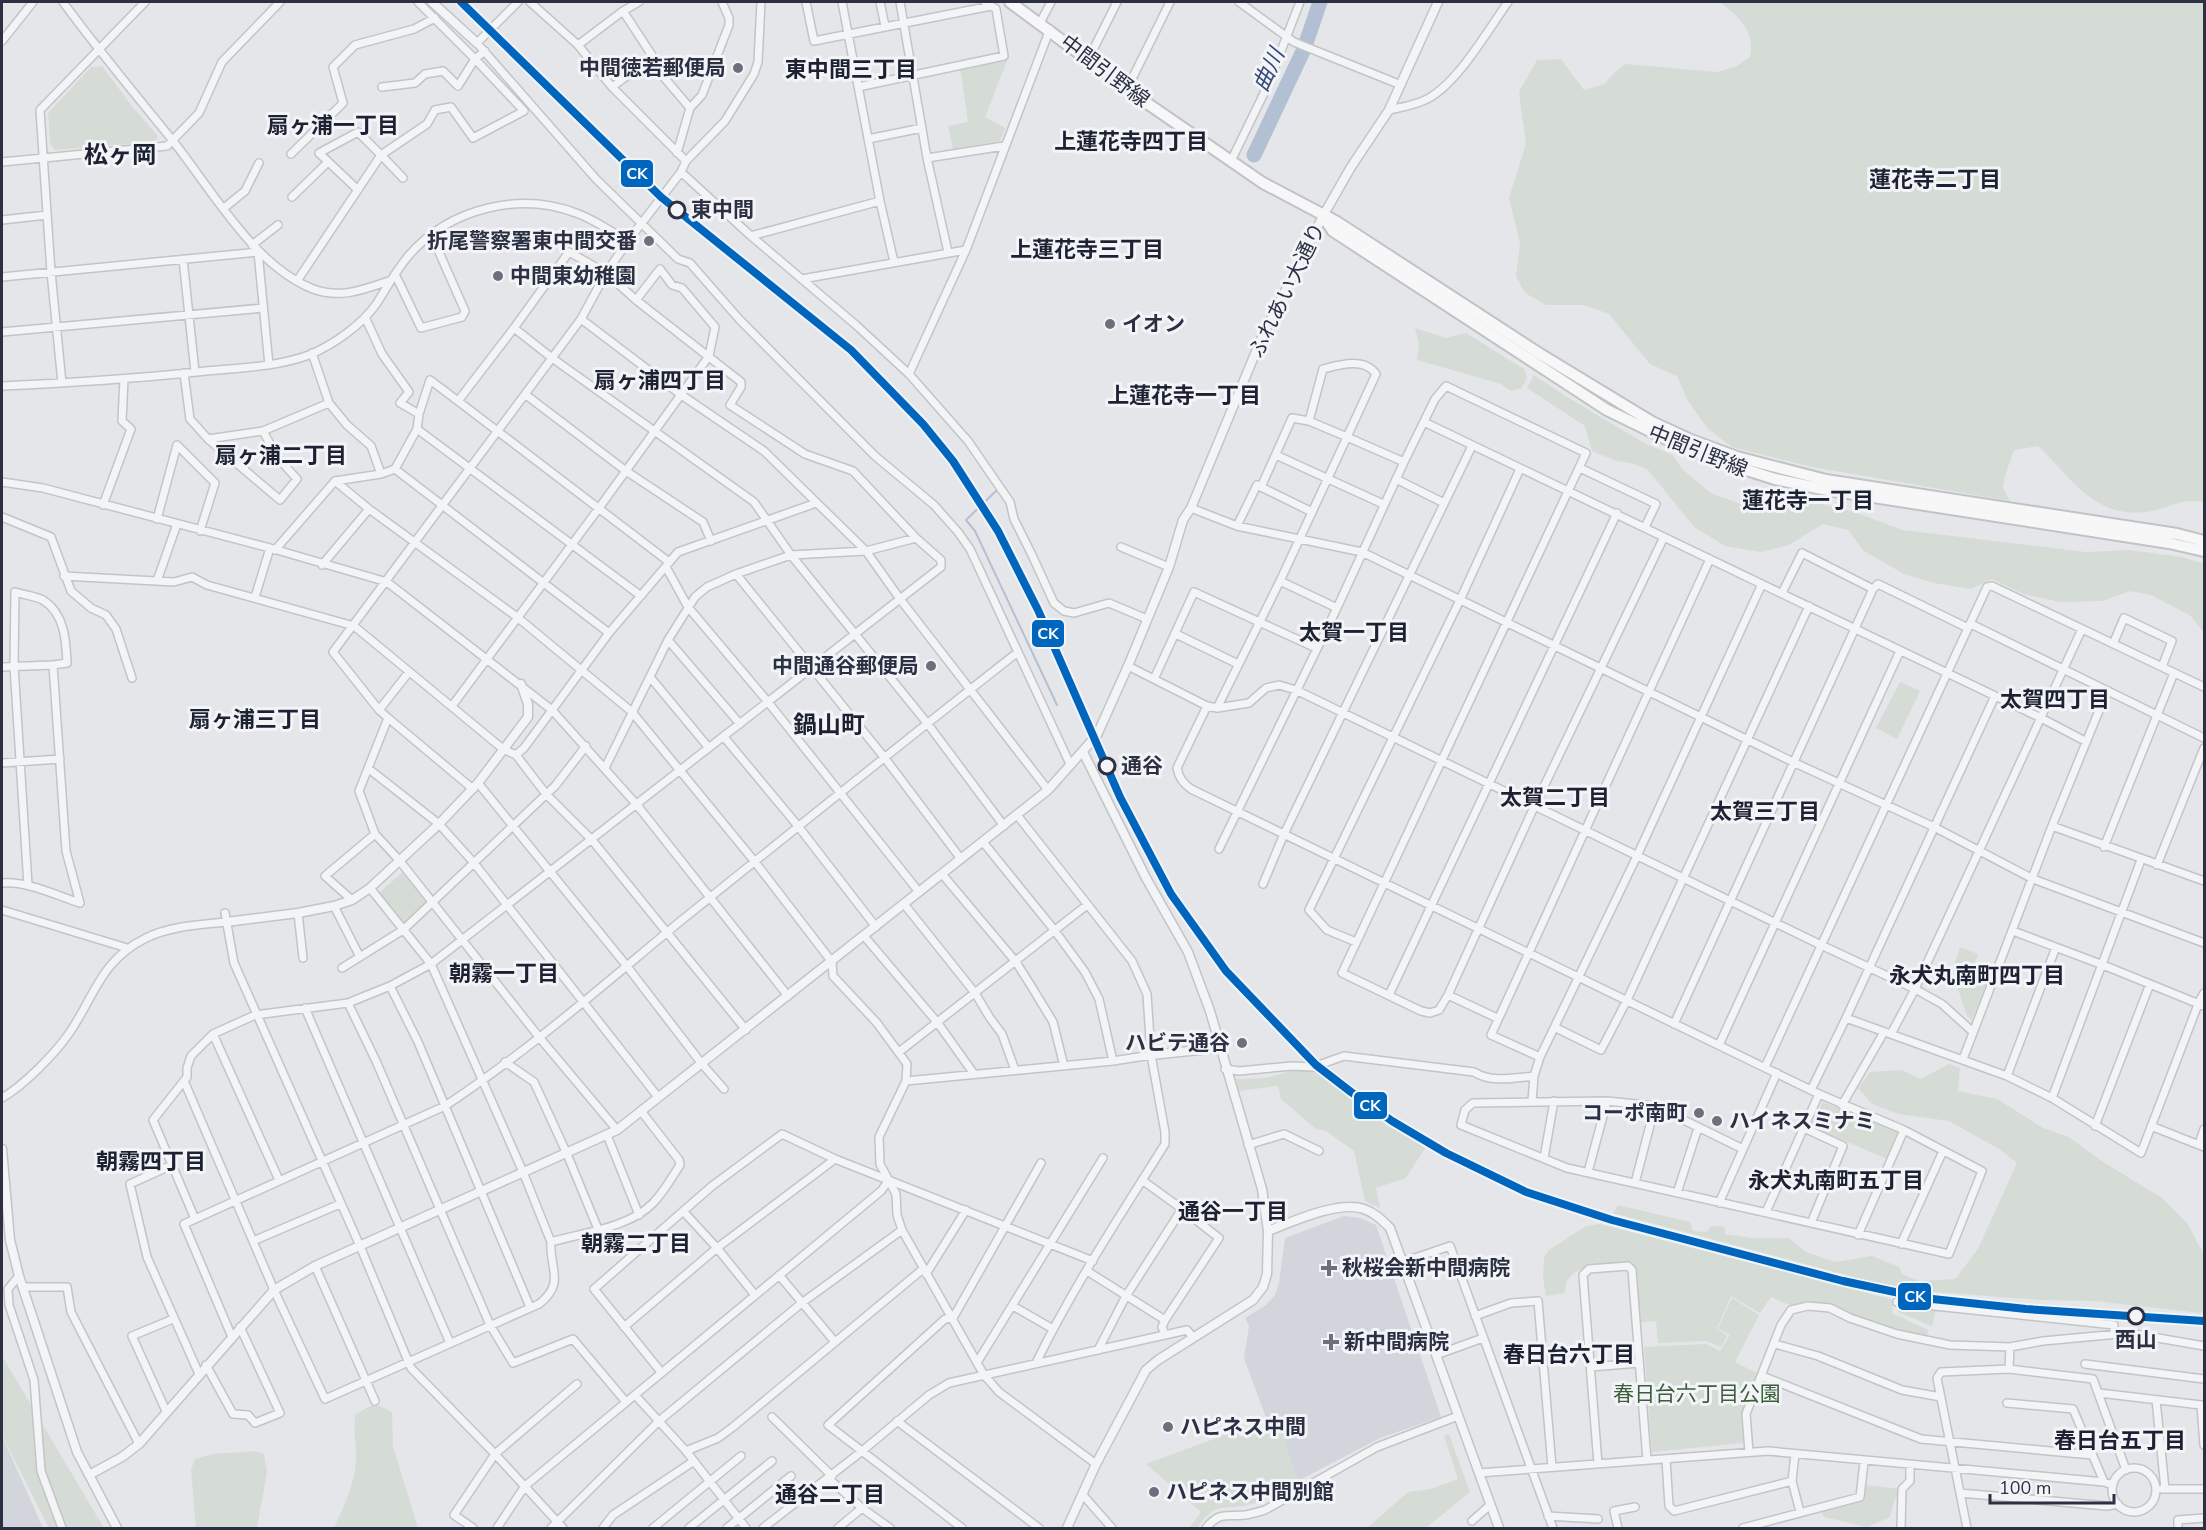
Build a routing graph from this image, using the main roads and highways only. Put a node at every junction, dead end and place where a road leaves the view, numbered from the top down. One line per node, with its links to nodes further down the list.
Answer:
1 (1010, 2): 2 (main road, 中間引野線)
2 (1323, 216): 3 (main road, 中間引野線); 4 (main road, 中間引野線)
3 (2205, 541)
4 (2205, 551)

